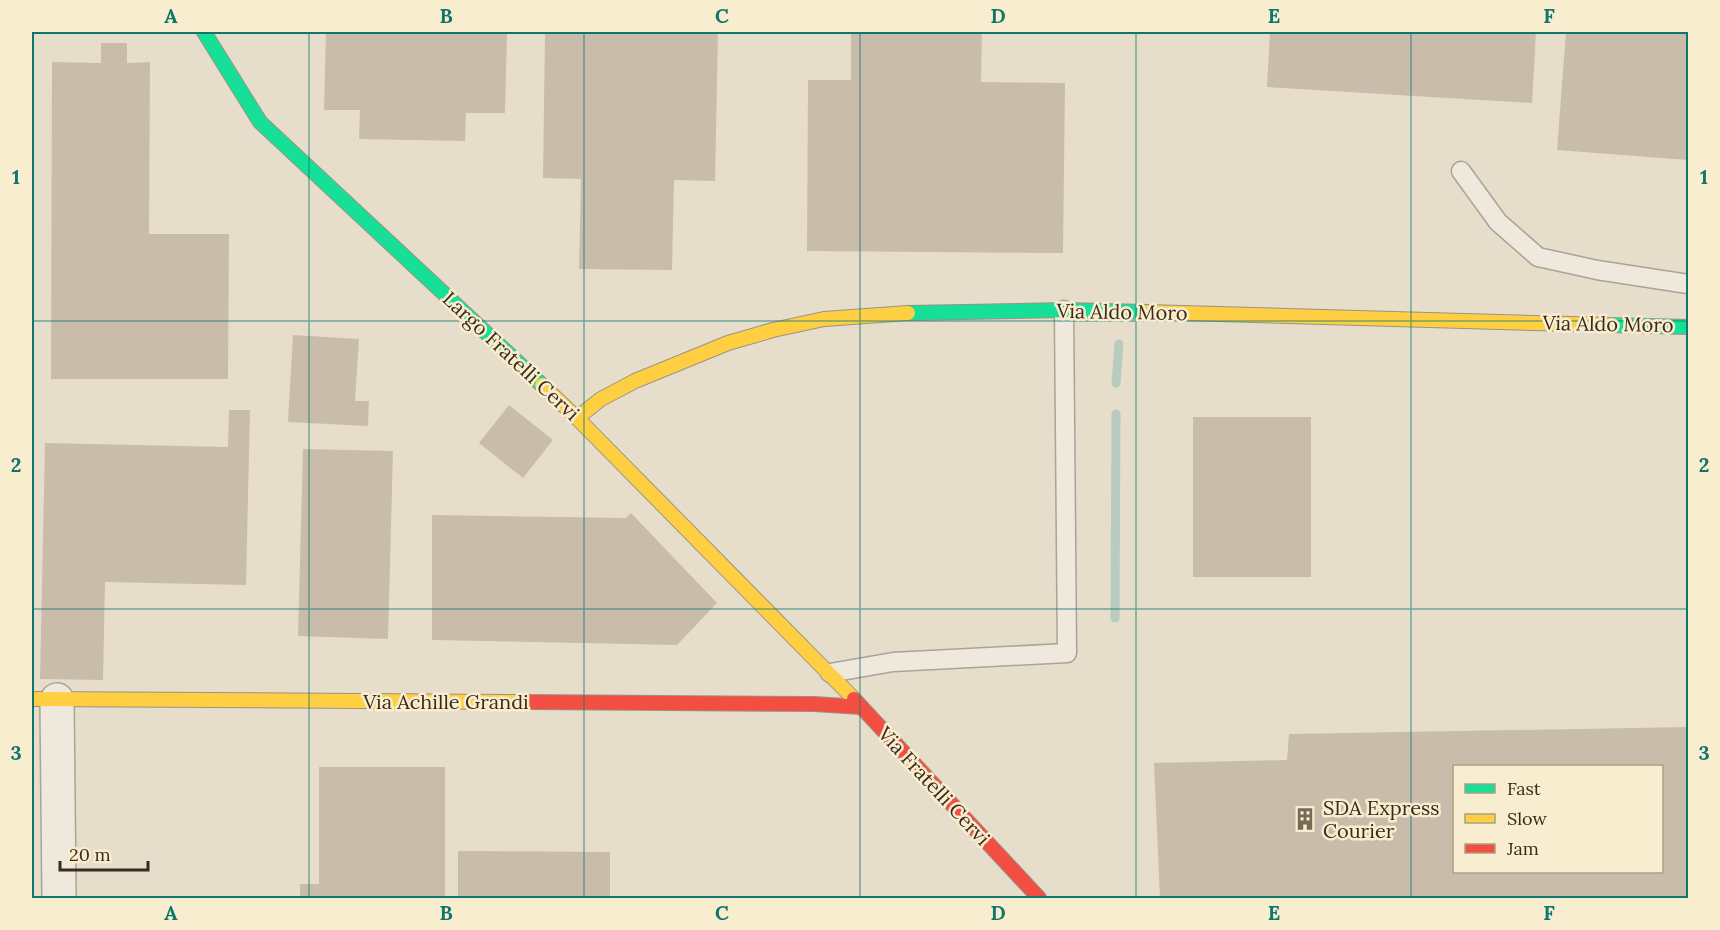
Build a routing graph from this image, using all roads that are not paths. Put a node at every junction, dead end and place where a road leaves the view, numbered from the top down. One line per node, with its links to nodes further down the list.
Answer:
1 (204, 32): 6 (street, Largo Fratelli Cervi)
2 (1461, 171): 3 (lane)
3 (1689, 284)
4 (1064, 310): 5 (street, Via Aldo Moro); 6 (street, Via Aldo Moro); 7 (lane)
5 (1689, 327)
6 (577, 418): 7 (street, Largo Fratelli Cervi)
7 (830, 673): 9 (street, Via Fratelli Cervi)
8 (44, 699): 9 (street, Via Achille Grandi); 10 (street)
9 (861, 707): 11 (street, Via Fratelli Cervi)
10 (59, 898)
11 (1039, 898)

